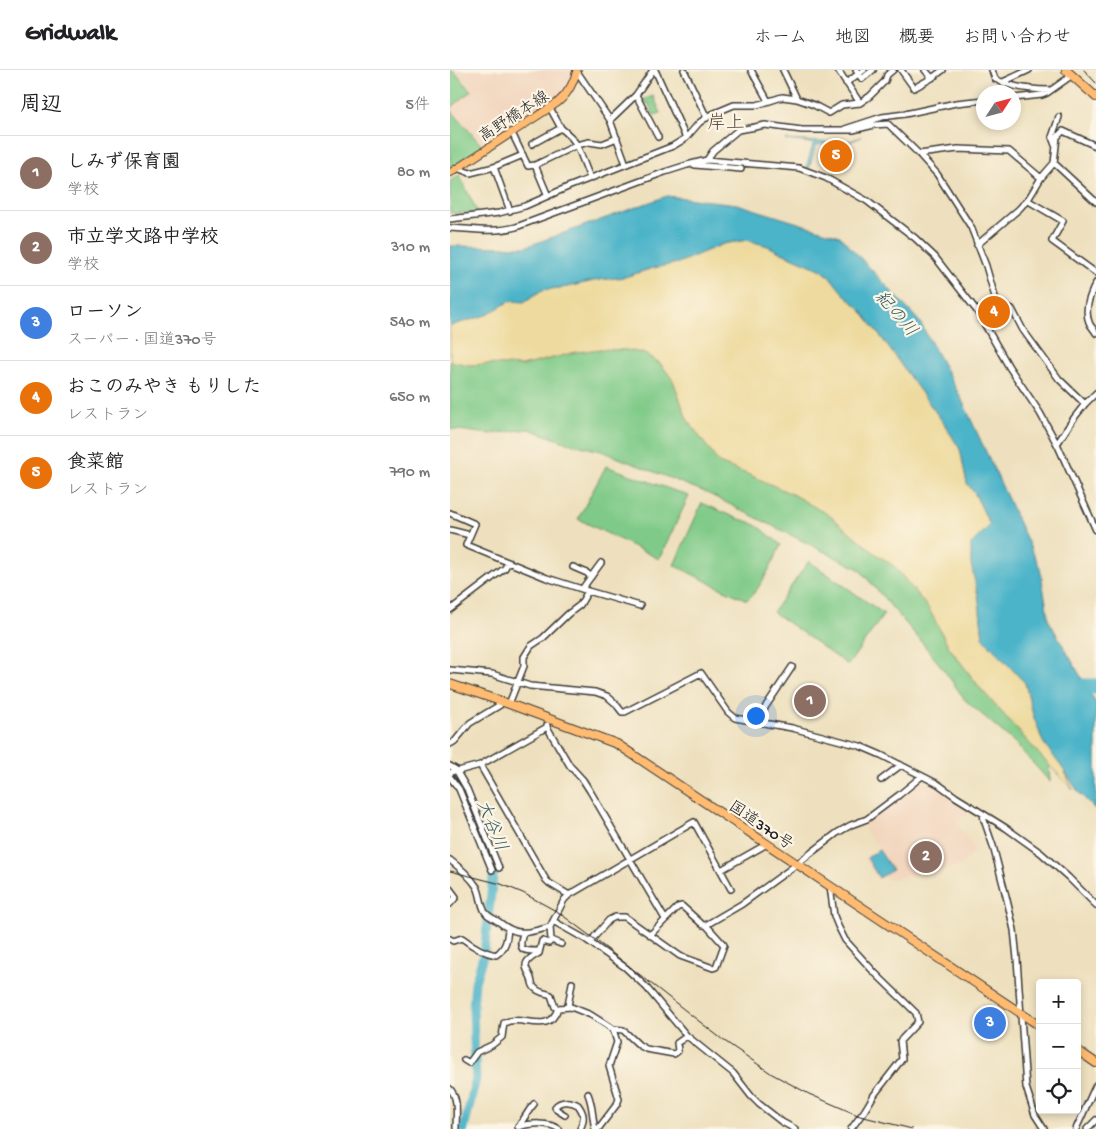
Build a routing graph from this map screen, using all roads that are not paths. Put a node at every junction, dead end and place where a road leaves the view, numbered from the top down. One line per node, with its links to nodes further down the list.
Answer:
1 (654, 70): 22 (street); 38 (street)
2 (684, 70): 31 (street)
3 (751, 70): 26 (street)
4 (783, 70): 25 (street)
5 (838, 70): 20 (street)
6 (873, 70): 15 (street)
7 (882, 70): 17 (street)
8 (893, 70): 17 (street)
9 (901, 70): 18 (street)
10 (925, 70): 18 (street)
11 (943, 70): 18 (street)
12 (992, 70): 19 (street)
13 (1029, 70): 19 (street)
14 (576, 71): 29 (main road, 高野橋本線); 32 (street)
15 (859, 71): 20 (street)
16 (1069, 73): 21 (street); 23 (highway)
17 (887, 75): 28 (street)
18 (932, 78)
19 (1002, 82): 21 (street)
20 (846, 83): 28 (street)
21 (1051, 90): 24 (street)
22 (636, 94): 32 (street); 36 (street)
23 (1096, 96)
24 (1021, 97)
25 (797, 99): 26 (street); 28 (street)
26 (768, 101): 31 (street)
27 (976, 101): 34 (street)
28 (860, 103)
29 (550, 108): 33 (street); 35 (main road, 高野橋本線)
30 (1058, 117): 41 (street)
31 (707, 118): 38 (street)
32 (610, 120): 37 (street)
33 (561, 128): 39 (street); 40 (street)
34 (842, 130): 43 (street); 45 (street)
35 (512, 133): 44 (street); 51 (main road, 高野橋本線)
36 (658, 137)
37 (617, 138): 40 (street); 47 (street)
38 (686, 138): 47 (street)
39 (532, 144)
40 (577, 145): 48 (street); 54 (street)
41 (1056, 146): 42 (street); 46 (street)
42 (1096, 146)
43 (919, 154): 55 (street); 62 (street)
44 (523, 155): 48 (street); 50 (street)
45 (707, 160): 49 (street); 68 (street)
46 (1054, 162): 55 (street); 58 (street)
47 (626, 164): 54 (street)
48 (535, 165): 56 (street)
49 (687, 165): 52 (street); 61 (street)
50 (494, 167): 51 (street); 59 (street)
51 (457, 168): 53 (main road, 高野橋本線)
52 (742, 169)
53 (450, 172)
54 (590, 178): 56 (street)
55 (1041, 178): 57 (street)
56 (548, 196): 59 (street)
57 (1027, 200): 62 (street); 63 (street)
58 (1096, 202)
59 (510, 210): 60 (street)
60 (450, 219)
61 (450, 228)
62 (977, 245): 67 (street)
63 (1096, 273)
64 (1096, 283): 65 (street)
65 (1096, 332)
66 (1096, 393): 67 (street)
67 (1085, 404): 68 (street)
68 (1057, 444): 71 (street)
69 (450, 513): 72 (street)
70 (450, 530): 72 (street)
71 (1096, 530)
72 (470, 535): 73 (street)
73 (508, 562): 77 (street); 79 (street)
74 (601, 563): 76 (street)
75 (573, 566): 76 (street)
76 (591, 577): 77 (street)
77 (585, 590): 78 (street); 82 (street)
78 (640, 606)
79 (450, 610)
80 (792, 667): 85 (street)
81 (450, 670): 82 (street)
82 (517, 682): 84 (street); 85 (street)
83 (450, 684): 84 (highway, 国道370号)
84 (505, 703): 86 (highway, 国道370号); 87 (street)
85 (758, 722): 88 (street)
86 (548, 723): 90 (street); 95 (highway, 国道370号); 96 (street)
87 (450, 744)
88 (900, 765): 92 (street); 93 (street)
89 (450, 766): 91 (street)
90 (480, 766): 91 (street); 105 (street)
91 (452, 773): 99 (street); 100 (street)
92 (922, 776): 94 (street); 98 (street)
93 (881, 780)
94 (983, 814): 107 (street); 123 (street)
95 (767, 844): 98 (highway, 国道370号); 101 (street)
96 (630, 859): 101 (street); 105 (street); 108 (street)
97 (450, 860): 112 (street)
98 (797, 864): 102 (highway, 国道370号); 110 (street)
99 (499, 868)
100 (492, 870)
101 (721, 870): 104 (street)
102 (830, 886): 123 (highway, 国道370号); 143 (street)
103 (450, 889): 106 (street)
104 (731, 889)
105 (569, 895): 109 (street)
106 (450, 904)
107 (1096, 904)
108 (665, 919): 110 (street); 114 (street)
109 (553, 921): 111 (street); 117 (street)
110 (706, 925): 114 (street)
111 (550, 927): 113 (street); 116 (street)
112 (508, 929): 113 (street); 115 (street)
113 (523, 933): 119 (street)
114 (651, 934): 117 (street)
115 (450, 940)
116 (551, 940): 118 (street); 119 (street)
117 (590, 942): 126 (street)
118 (562, 944)
119 (539, 953): 122 (street)
120 (572, 984): 121 (street)
121 (568, 1006): 122 (street); 125 (street)
122 (558, 1008): 128 (street)
123 (1021, 1013): 124 (highway, 国道370号); 144 (street)
124 (1037, 1024)
125 (613, 1029): 126 (street); 141 (street)
126 (687, 1036): 142 (street)
127 (1081, 1052): 129 (highway)
128 (464, 1060)
129 (1095, 1061)
130 (1096, 1085): 145 (street)
131 (450, 1088): 138 (street)
132 (588, 1094): 141 (street)
133 (534, 1104): 137 (street)
134 (565, 1115): 140 (street)
135 (1096, 1120): 146 (street)
136 (543, 1127): 137 (street); 139 (street)
137 (518, 1128)
138 (456, 1129)
139 (559, 1129)
140 (580, 1129)
141 (596, 1129)
142 (795, 1129)
143 (851, 1129)
144 (1044, 1129)
145 (1076, 1129)
146 (1088, 1129)

